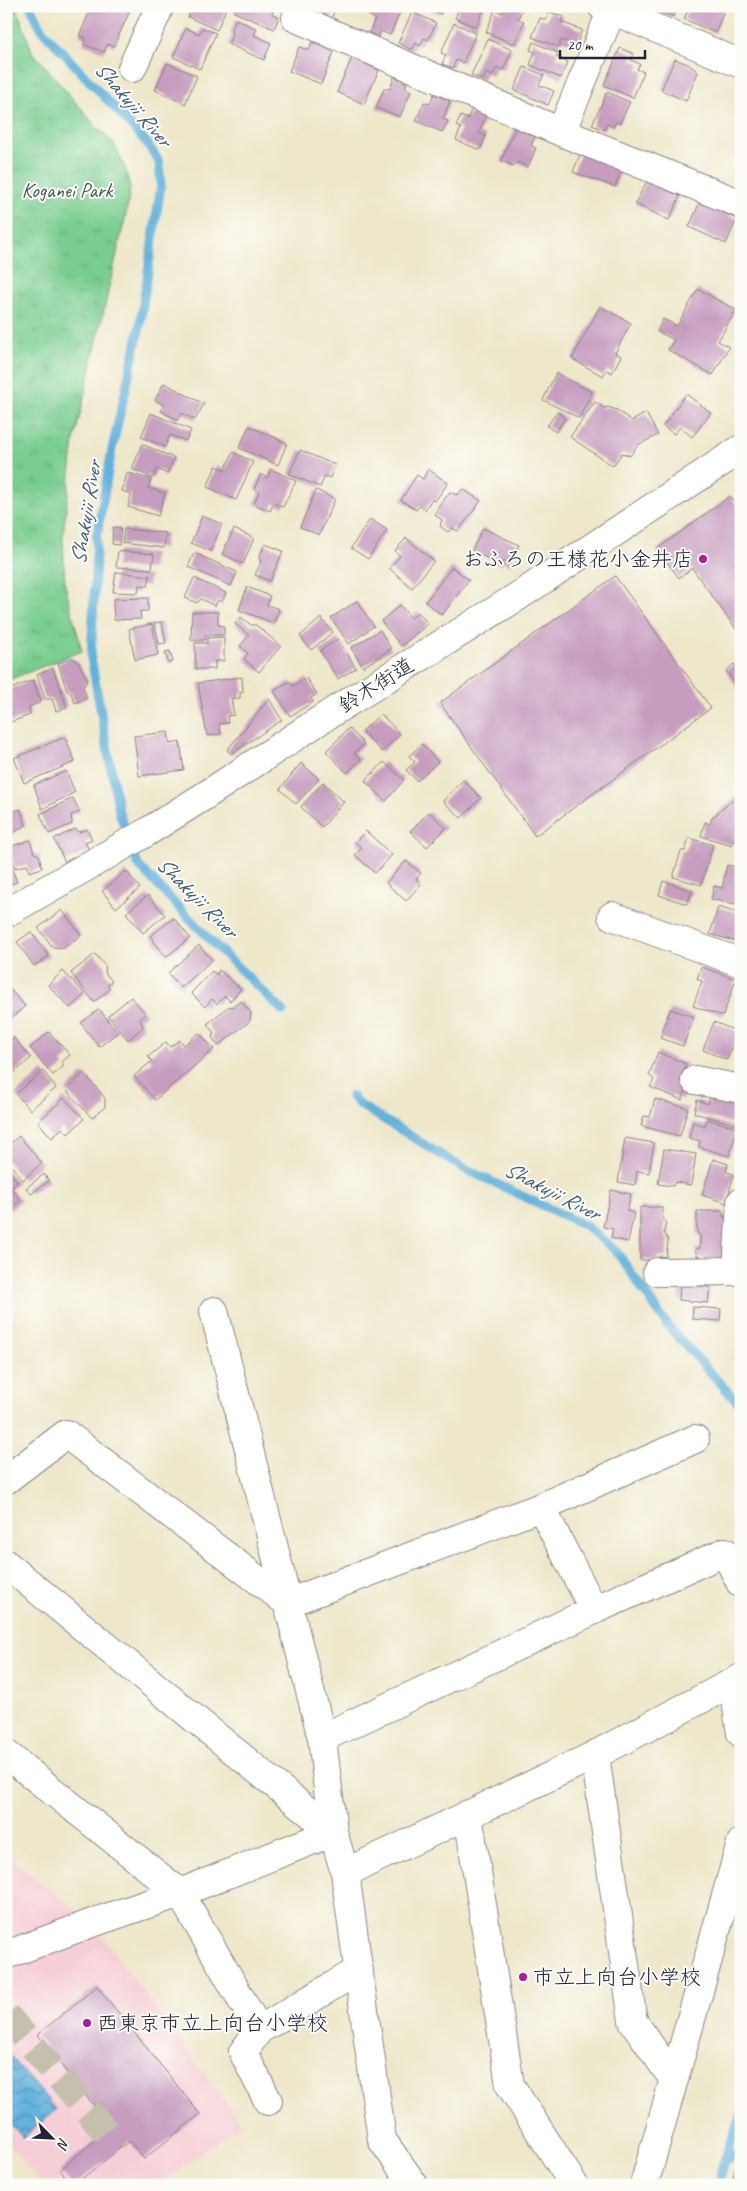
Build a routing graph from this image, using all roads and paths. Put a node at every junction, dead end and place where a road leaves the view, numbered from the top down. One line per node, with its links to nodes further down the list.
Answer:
1 (160, 6): 5 (street)
2 (301, 6): 6 (street)
3 (607, 8): 4 (street); 6 (street)
4 (741, 64)
5 (132, 68)
6 (561, 132): 7 (street)
7 (741, 204)
8 (741, 449): 9 (street, 鈴木街道)
9 (6, 913)
10 (612, 916): 11 (street)
11 (741, 963)
12 (695, 1080): 13 (street)
13 (741, 1089)
14 (741, 1202): 15 (street)
15 (739, 1271): 16 (street)
16 (657, 1272)
17 (214, 1311): 23 (street)
18 (695, 1439): 20 (street)
19 (6, 1480): 23 (street)
20 (541, 1507): 23 (street); 24 (street)
21 (6, 1564): 31 (street)
22 (741, 1584): 24 (street)
23 (288, 1603): 27 (street)
24 (594, 1610): 27 (street)
25 (737, 1680): 26 (street); 29 (street)
26 (741, 1733)
27 (322, 1738): 31 (street)
28 (6, 1754): 34 (street)
29 (595, 1755): 30 (street); 38 (street)
30 (468, 1814): 33 (street); 41 (street)
31 (333, 1832): 33 (street); 34 (street)
32 (741, 1843): 38 (street)
33 (345, 1873): 36 (street)
34 (180, 1893): 35 (street); 37 (street)
35 (6, 1955)
36 (359, 1970): 37 (street); 40 (street)
37 (260, 2030): 39 (street)
38 (674, 2080): 42 (street)
39 (268, 2101)
40 (404, 2181)
41 (574, 2185)
42 (644, 2185)

